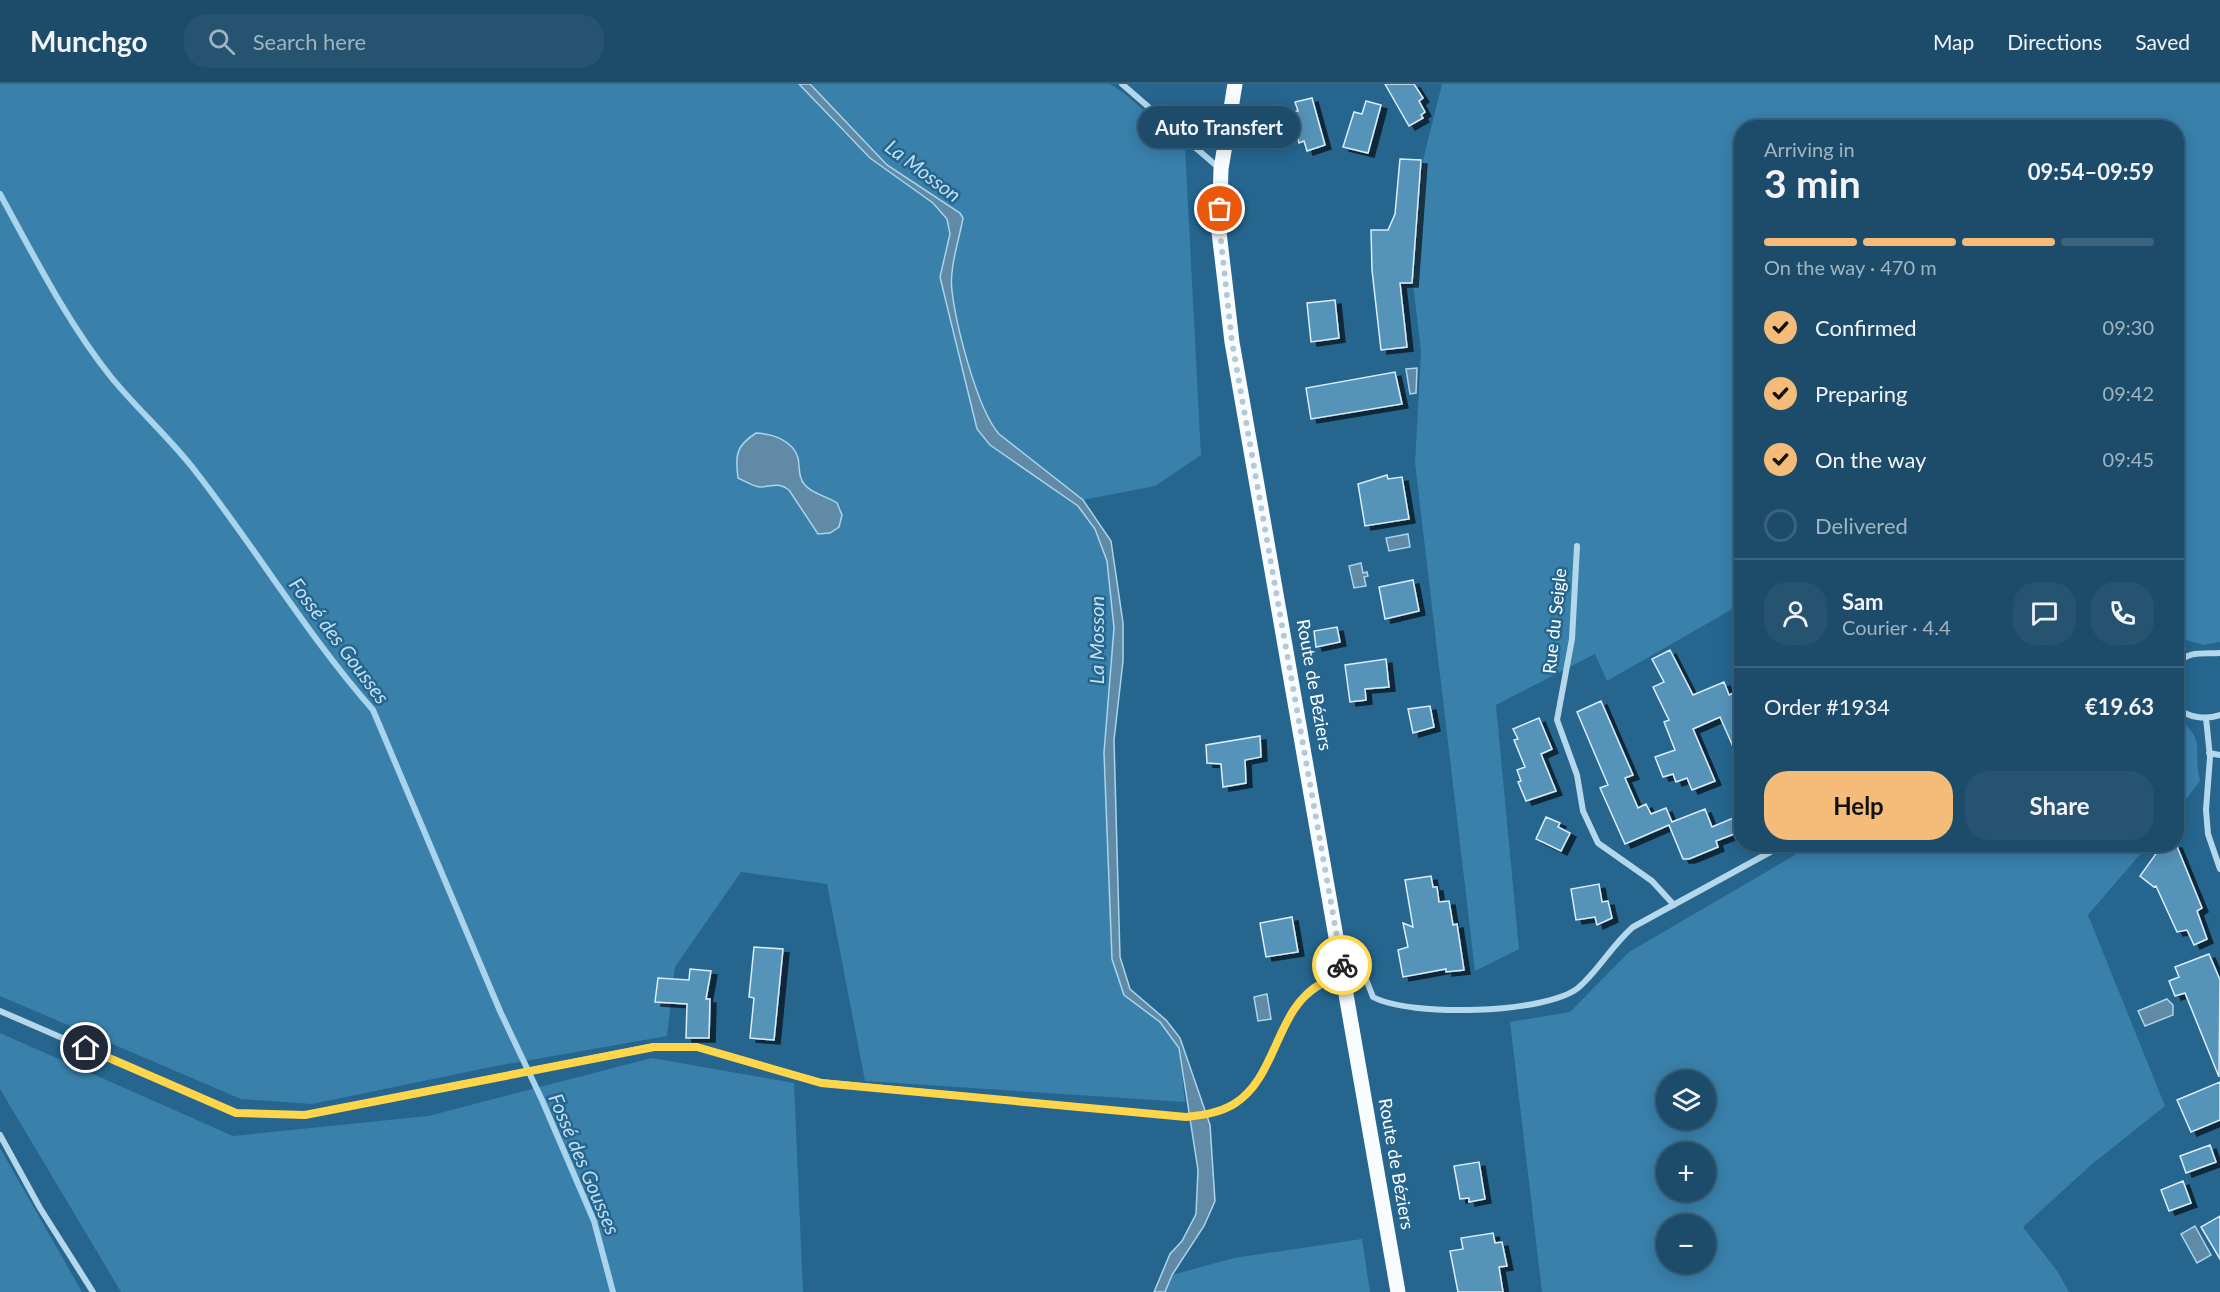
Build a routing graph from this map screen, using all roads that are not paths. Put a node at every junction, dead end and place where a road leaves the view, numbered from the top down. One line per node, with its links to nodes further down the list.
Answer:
1 (1122, 84): 3 (street)
2 (1235, 84): 3 (main road, Route de Béziers)
3 (1221, 169): 15 (main road, Route de Béziers)
4 (1577, 546): 14 (street, Rue du Seigle)
5 (2220, 653): 6 (street)
6 (2184, 655)
7 (2184, 712): 9 (street)
8 (2220, 714): 9 (street)
9 (2206, 718): 10 (street)
10 (2209, 753): 11 (street); 13 (street)
11 (2220, 755)
12 (1770, 852): 14 (street)
13 (2220, 869)
14 (1674, 905): 15 (street)
15 (1342, 958): 16 (main road, Route de Béziers)
16 (1344, 976): 17 (street); 20 (main road, Route de Béziers)
17 (0, 1011)
18 (0, 1135): 19 (street)
19 (93, 1292)
20 (1398, 1292)

